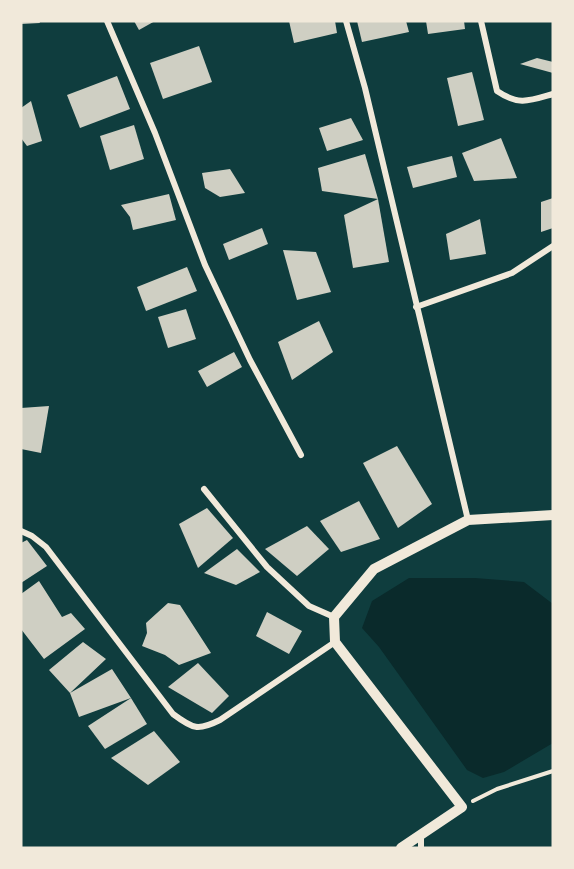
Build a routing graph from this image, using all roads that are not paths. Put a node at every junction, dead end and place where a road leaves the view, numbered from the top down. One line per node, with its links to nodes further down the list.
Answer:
1 (107, 21): 7 (street)
2 (346, 21): 6 (street)
3 (481, 21): 4 (street)
4 (553, 94)
5 (553, 246): 6 (street)
6 (416, 307): 10 (street)
7 (301, 455)
8 (204, 489): 12 (street)
9 (553, 515): 10 (street)
10 (468, 520): 12 (street)
11 (21, 531): 13 (street)
12 (334, 617): 13 (street)
13 (335, 642): 14 (street)
14 (421, 834): 15 (street); 16 (street)
15 (401, 848)
16 (421, 848)

